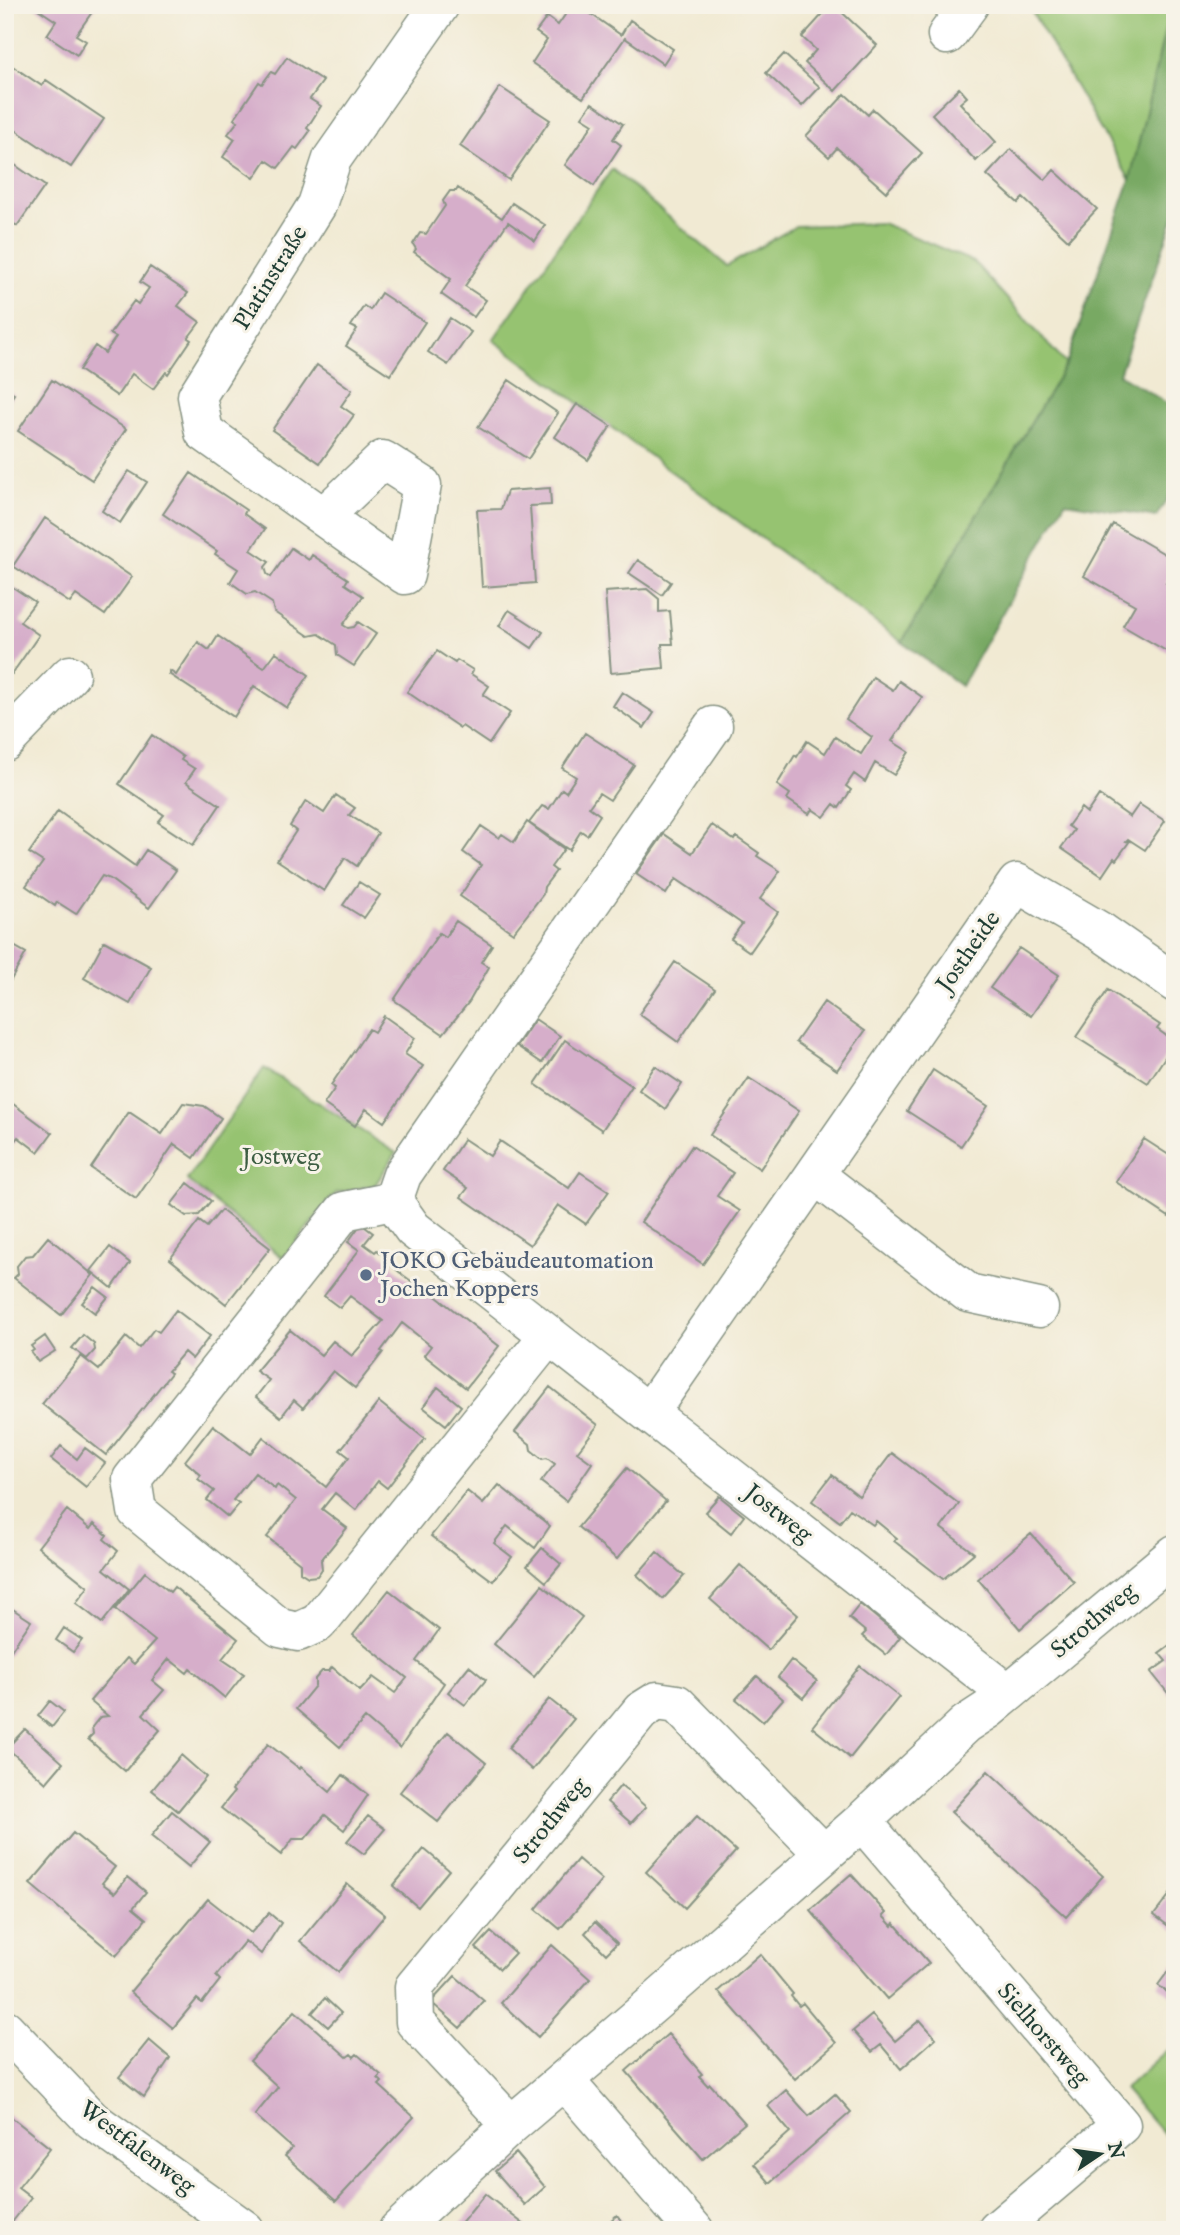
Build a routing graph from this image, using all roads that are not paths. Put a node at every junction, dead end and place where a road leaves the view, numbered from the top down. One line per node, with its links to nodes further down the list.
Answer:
1 (440, 5): 4 (street, Platinstraße)
2 (969, 5): 3 (street)
3 (947, 35)
4 (324, 516)
5 (70, 675): 7 (street)
6 (713, 726): 10 (street)
7 (5, 743)
8 (1175, 982): 9 (street, Jostheide)
9 (815, 1175): 11 (street); 13 (street, Jostheide)
10 (393, 1201): 12 (street, Jostweg); 12 (street)
11 (1040, 1308)
12 (549, 1335): 13 (street, Jostweg)
13 (649, 1413): 15 (street, Jostweg)
14 (1175, 1554): 15 (street, Strothweg)
15 (1007, 1693): 16 (street, Strothweg)
16 (862, 1821): 17 (street, Strothweg); 24 (street, Sielhorstweg)
17 (824, 1854): 19 (street, Strothweg); 20 (street, Strothweg)
18 (5, 2029): 21 (street, Westfalenweg)
19 (564, 2080): 20 (street, Strothweg); 23 (street)
20 (511, 2124): 22 (street, Strothweg)
21 (245, 2230)
22 (398, 2230)
23 (694, 2230)
24 (997, 2230)

